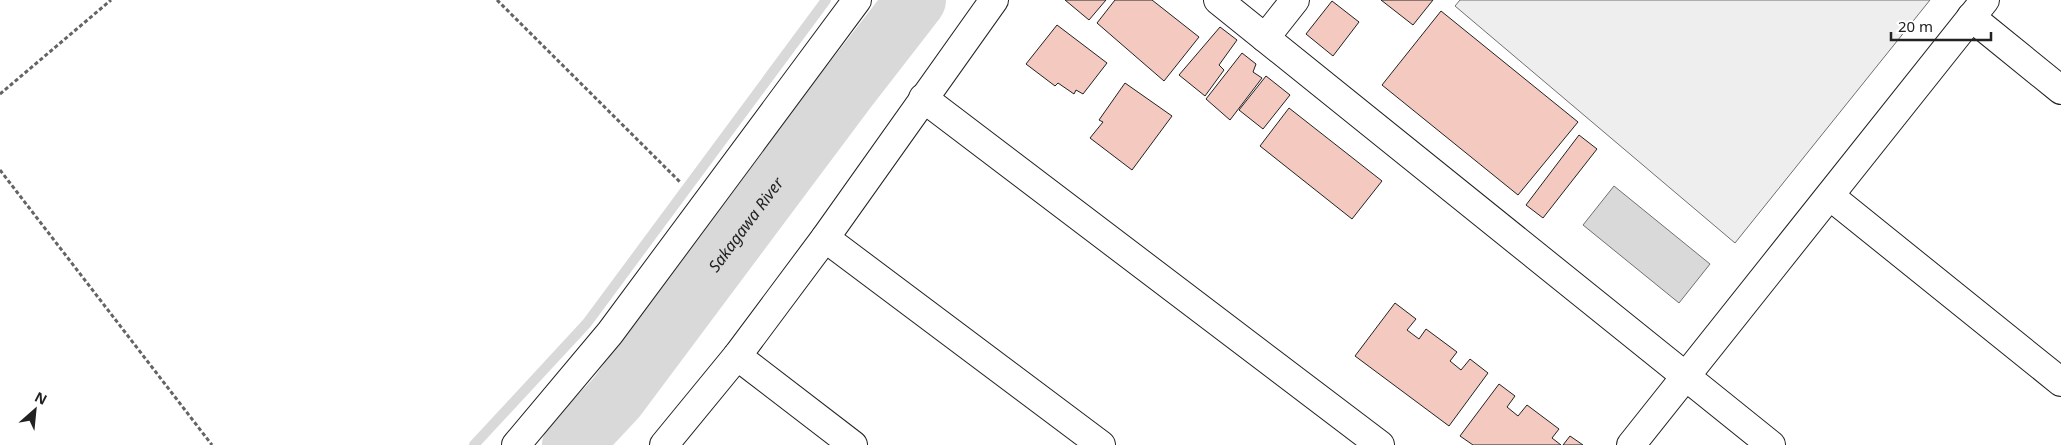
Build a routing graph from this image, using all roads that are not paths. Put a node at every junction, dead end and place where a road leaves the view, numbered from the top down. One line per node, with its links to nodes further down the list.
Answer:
1 (857, 0): 14 (street)
2 (994, 0): 8 (street)
3 (1218, 0): 6 (street)
4 (1295, 0): 6 (street)
5 (1978, 8): 7 (street); 9 (street)
6 (1265, 38): 12 (street)
7 (2061, 90)
8 (923, 98): 10 (street); 18 (street)
9 (1830, 196): 12 (street); 13 (street)
10 (825, 238): 11 (street); 17 (street)
11 (737, 356): 15 (street); 16 (street)
12 (1685, 376): 19 (street); 20 (street)
13 (2061, 382)
14 (516, 445)
15 (664, 445)
16 (853, 445)
17 (1101, 445)
18 (1380, 445)
19 (1631, 445)
20 (1771, 445)

